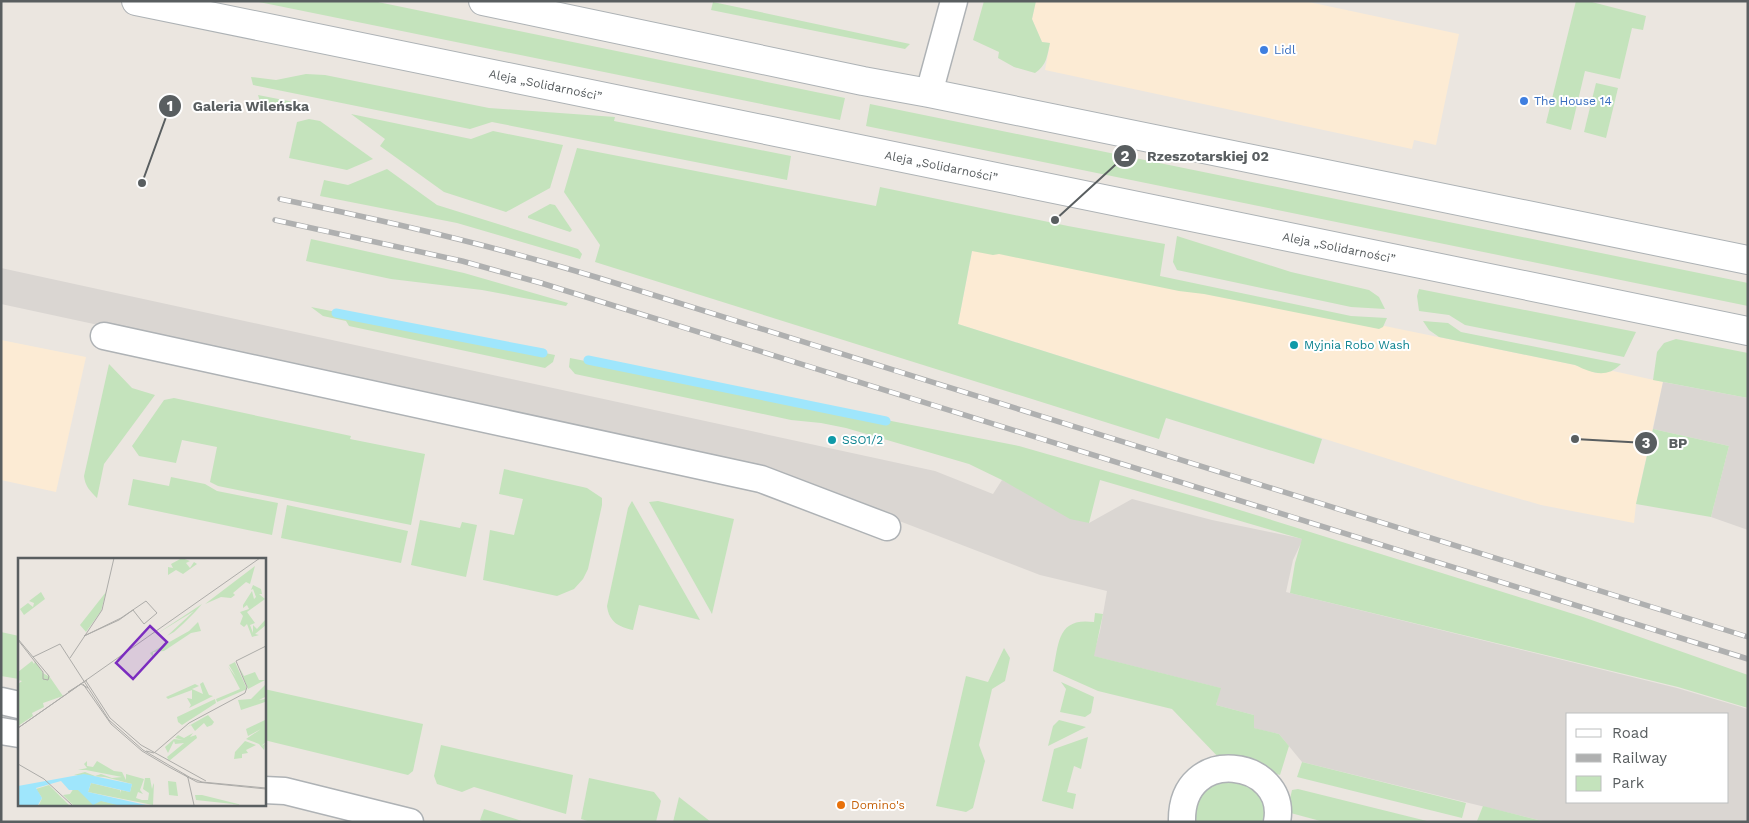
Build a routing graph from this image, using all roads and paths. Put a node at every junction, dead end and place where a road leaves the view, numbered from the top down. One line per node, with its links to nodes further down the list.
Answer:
1 (136, 1): 6 (main road, Aleja „Solidarności”)
2 (483, 1): 4 (main road)
3 (954, 1): 4 (street)
4 (929, 93): 5 (main road)
5 (1748, 260)
6 (1748, 331)
7 (104, 336): 8 (street)
8 (888, 527)
9 (1, 701): 10 (street)
10 (18, 705)
11 (1, 731): 12 (street)
12 (18, 734)
13 (265, 778): 14 (street)
14 (275, 790): 15 (street)
15 (380, 818): 16 (street)
16 (410, 822)
17 (1182, 822): 18 (street)
18 (1277, 822)

